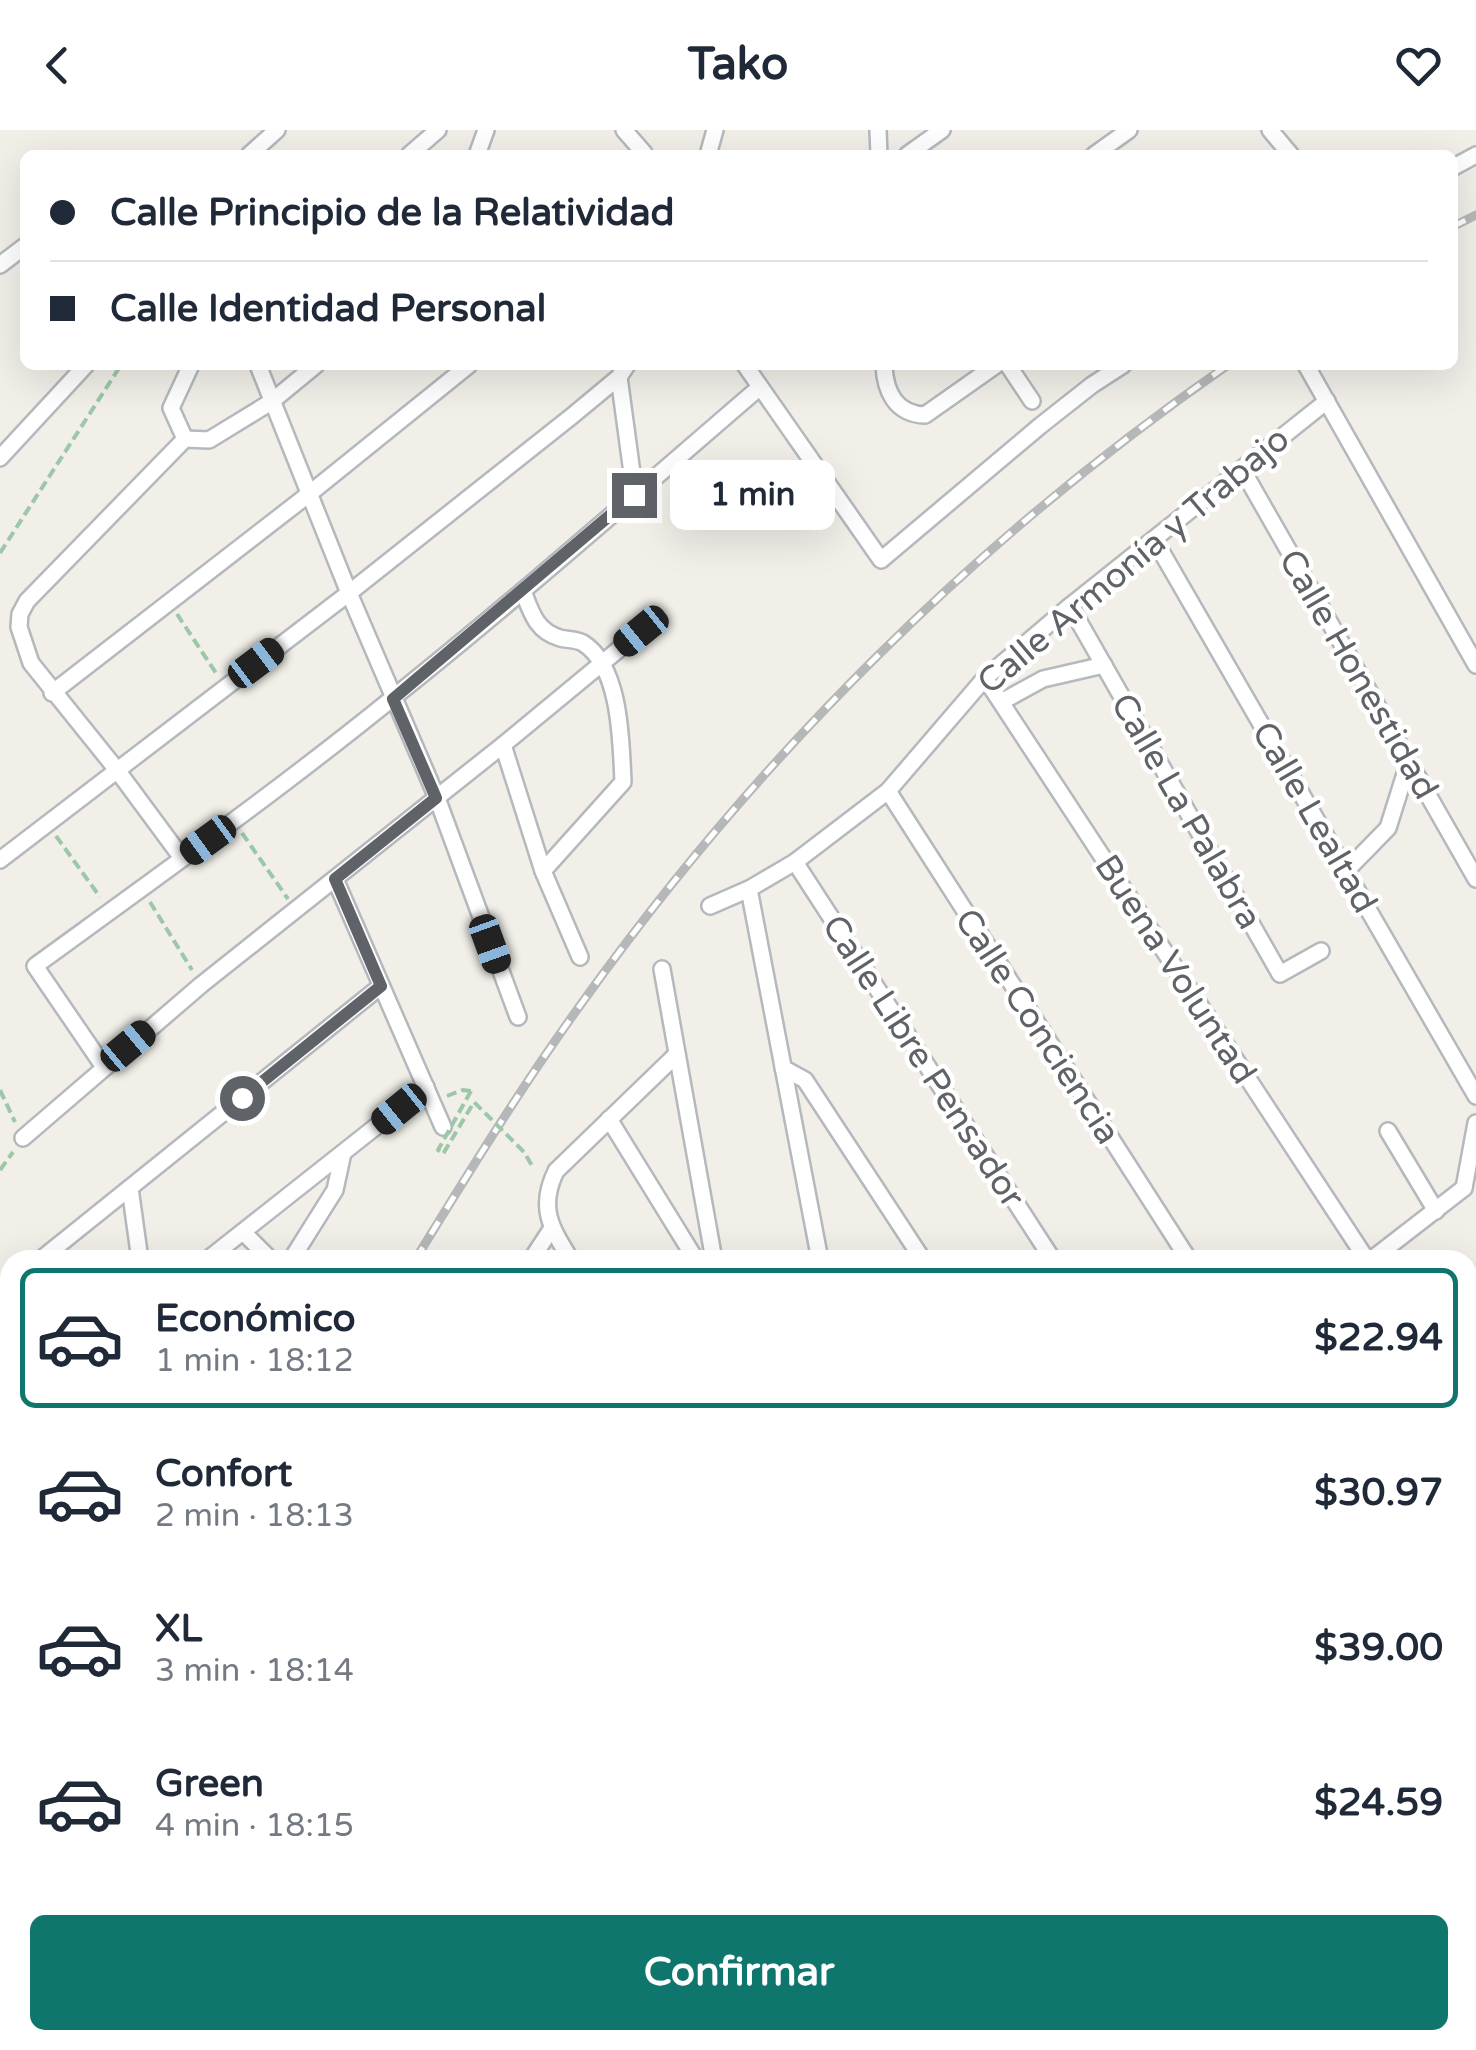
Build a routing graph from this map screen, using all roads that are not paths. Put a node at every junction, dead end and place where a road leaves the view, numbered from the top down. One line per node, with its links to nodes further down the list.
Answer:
1 (277, 130): 7 (street)
2 (438, 130): 8 (street)
3 (624, 130): 9 (street)
4 (942, 130): 10 (street)
5 (1129, 130): 11 (street)
6 (1270, 130): 12 (street)
7 (255, 150)
8 (415, 150)
9 (641, 150)
10 (914, 150)
11 (1101, 150)
12 (1287, 150)
13 (81, 370): 30 (street)
14 (189, 370): 29 (street)
15 (260, 370): 27 (street)
16 (310, 370): 27 (street)
17 (463, 370): 32 (street)
18 (748, 370): 25 (street)
19 (884, 370): 20 (street)
20 (989, 370)
21 (1011, 370): 28 (street)
22 (1115, 370): 25 (street)
23 (1309, 370): 26 (street)
24 (623, 371): 33 (street); 36 (street)
25 (760, 387): 33 (street)
26 (1327, 400): 31 (street, Calle Armonía y Trabajo); 40 (street)
27 (272, 402): 29 (street); 32 (street)
28 (1032, 402)
29 (185, 438): 43 (street)
30 (0, 458)
31 (1242, 469): 34 (street, Calle Armonía y Trabajo); 47 (street, Calle Honestidad)
32 (309, 494): 36 (street); 43 (street)
33 (634, 495): 35 (street)
34 (1154, 539): 37 (street, Calle Armonía y Trabajo); 55 (street, Calle Lealtad)
35 (523, 591): 39 (street); 44 (street)
36 (349, 593): 44 (street); 48 (street)
37 (1070, 606): 41 (street, Calle La Palabra); 42 (street, Calle Armonía y Trabajo)
38 (641, 631): 39 (street)
39 (602, 663): 46 (street); 54 (street)
40 (1476, 665)
41 (1104, 666): 45 (street); 60 (street, Calle La Palabra)
42 (985, 678): 45 (street, Buena Voluntad); 49 (street, Calle Armonía y Trabajo)
43 (52, 693): 48 (street)
44 (393, 699): 50 (street); 51 (street)
45 (1001, 702): 94 (street, Buena Voluntad)
46 (503, 745): 50 (street); 54 (street)
47 (1409, 761): 55 (street); 57 (street, Calle Honestidad)
48 (116, 770): 51 (street); 52 (street)
49 (888, 791): 53 (street, Calle Armonía y Trabajo); 93 (street, Calle Conciencia)
50 (436, 798): 56 (street); 64 (street)
51 (182, 858): 66 (street)
52 (0, 860)
53 (795, 862): 58 (street, Calle Armonía y Trabajo); 92 (street, Calle Libre Pensador)
54 (543, 871): 61 (street)
55 (1346, 871): 69 (street, Calle Lealtad)
56 (335, 879): 63 (street); 66 (street)
57 (1476, 879)
58 (749, 889): 59 (street, Calle Armonía y Trabajo); 67 (street)
59 (710, 906)
60 (1321, 951)
61 (580, 957)
62 (662, 968): 65 (street)
63 (381, 986): 68 (street); 76 (street)
64 (518, 1018)
65 (678, 1054): 70 (street); 89 (street)
66 (104, 1066): 74 (street)
67 (782, 1068): 90 (street); 91 (street)
68 (430, 1094): 72 (street); 75 (street)
69 (1476, 1096)
70 (609, 1119): 79 (street); 88 (street)
71 (1476, 1123): 77 (street)
72 (443, 1127)
73 (1388, 1131): 78 (street)
74 (23, 1138)
75 (344, 1153): 80 (street); 85 (street)
76 (130, 1188): 81 (street); 82 (street)
77 (1470, 1190): 78 (street)
78 (1436, 1210): 95 (street)
79 (552, 1228): 86 (street); 87 (street)
80 (243, 1232): 83 (street); 84 (street)
81 (52, 1250)
82 (139, 1250)
83 (220, 1250)
84 (261, 1250)
85 (298, 1250)
86 (538, 1250)
87 (564, 1250)
88 (690, 1250)
89 (712, 1250)
90 (818, 1250)
91 (916, 1250)
92 (1046, 1250)
93 (1183, 1250)
94 (1362, 1250)
95 (1382, 1250)

